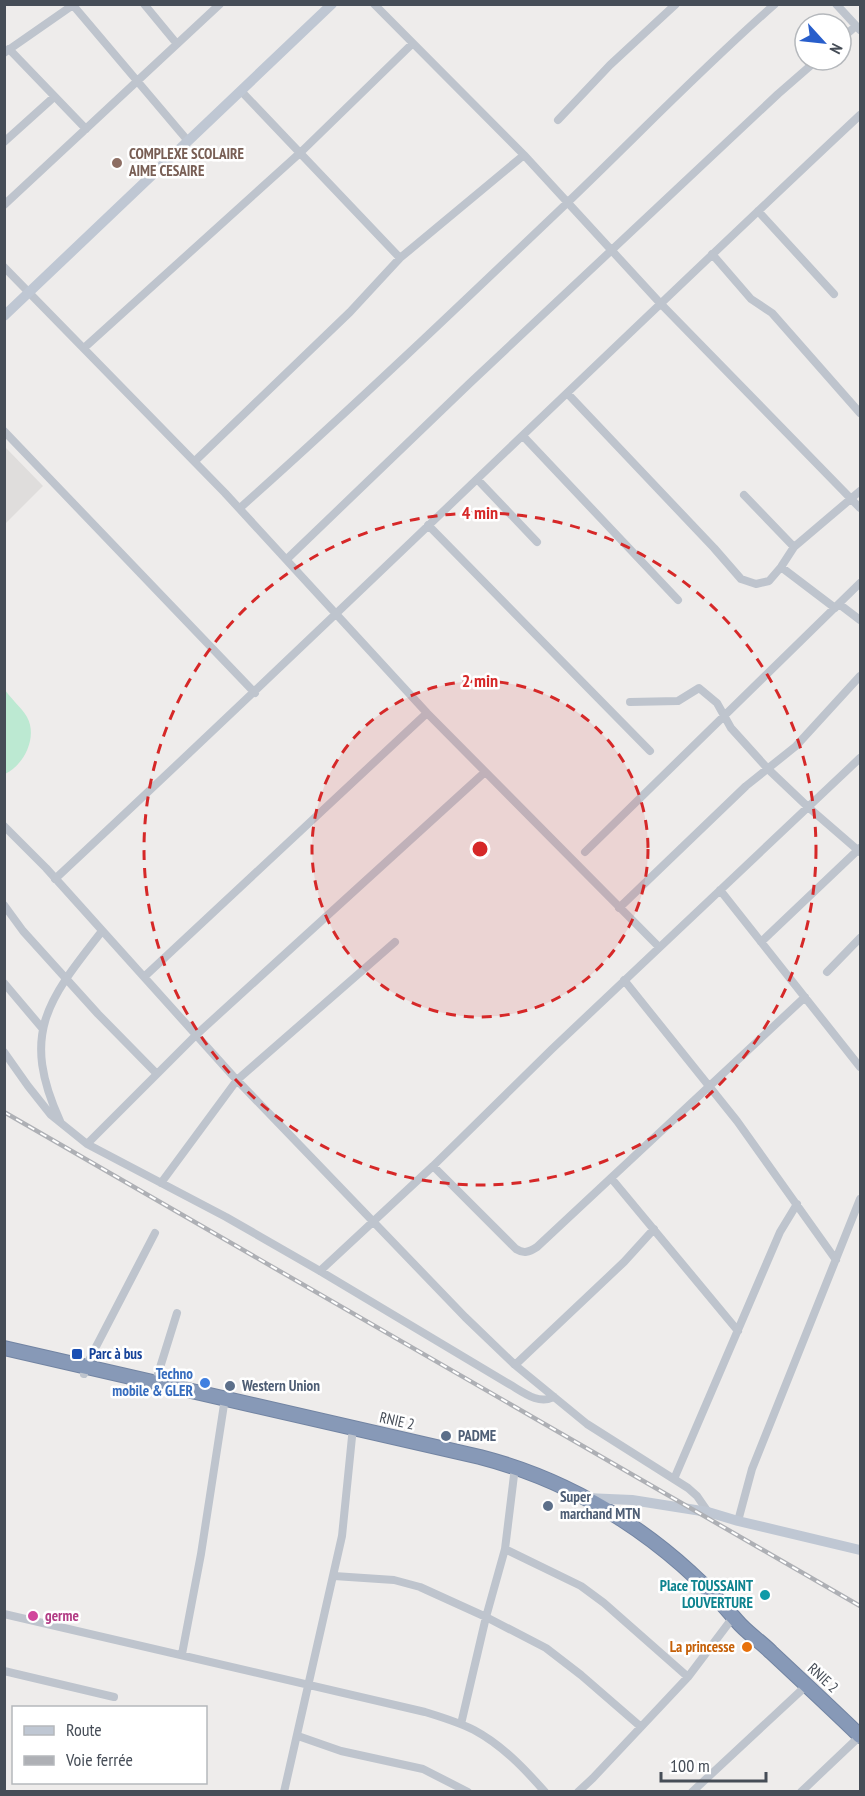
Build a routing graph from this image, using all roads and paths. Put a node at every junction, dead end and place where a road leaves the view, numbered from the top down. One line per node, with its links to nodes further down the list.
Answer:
1 (144, 4): 10 (street)
2 (220, 4): 10 (street)
3 (332, 4): 15 (main road)
4 (374, 4): 11 (street)
5 (676, 4): 18 (street)
6 (775, 4): 24 (street)
7 (836, 4): 9 (street)
8 (72, 5): 12 (street); 14 (street)
9 (858, 28)
10 (177, 44): 14 (street)
11 (412, 44): 22 (street); 23 (street)
12 (7, 51): 16 (street)
13 (803, 72): 27 (street)
14 (137, 81): 19 (street); 20 (street)
15 (241, 91): 20 (main road); 22 (street)
16 (54, 97): 19 (street); 21 (street)
17 (861, 115): 26 (street)
18 (558, 120)
19 (86, 129): 25 (street)
20 (188, 141): 31 (main road)
21 (4, 142)
22 (301, 152): 29 (street); 35 (street)
23 (524, 155): 24 (street); 29 (street)
24 (568, 201): 27 (street); 45 (street)
25 (4, 205)
26 (758, 211): 28 (street); 32 (street)
27 (613, 250): 33 (street); 50 (street)
28 (712, 254): 33 (street); 37 (street)
29 (400, 258): 40 (street)
30 (4, 267): 31 (street)
31 (30, 292): 34 (main road); 35 (street)
32 (834, 294)
33 (660, 303): 36 (street); 44 (street)
34 (4, 316)
35 (84, 348): 40 (street)
36 (567, 393): 39 (street); 51 (street)
37 (861, 412)
38 (4, 431): 58 (street)
39 (523, 436): 41 (street); 53 (street)
40 (195, 461): 45 (street)
41 (477, 479): 47 (street); 48 (street)
42 (861, 490): 44 (street)
43 (744, 495): 49 (street)
44 (852, 499): 46 (street); 49 (street)
45 (240, 508): 50 (street)
46 (861, 508)
47 (428, 525): 55 (street); 62 (street)
48 (537, 542)
49 (794, 547): 51 (street)
50 (287, 559): 55 (street)
51 (782, 567): 54 (street)
52 (861, 583): 54 (street)
53 (678, 600)
54 (837, 606): 56 (street); 61 (street)
55 (336, 614): 58 (street); 60 (street)
56 (861, 620)
57 (861, 676): 64 (street)
58 (255, 693): 70 (street)
59 (630, 702): 61 (street)
60 (426, 713): 65 (street); 81 (street)
61 (725, 716): 64 (street); 69 (street)
62 (650, 751)
63 (861, 758): 66 (street)
64 (768, 769): 66 (street); 73 (street)
65 (485, 772): 73 (street); 86 (street)
66 (808, 807): 68 (street); 71 (street)
67 (4, 826): 70 (street)
68 (860, 850): 77 (street)
69 (585, 852)
70 (55, 879): 74 (street)
71 (720, 890): 77 (street); 78 (street)
72 (4, 905): 80 (street)
73 (619, 908): 78 (street)
74 (102, 931): 80 (street); 81 (street)
75 (861, 938): 79 (street)
76 (394, 942): 90 (street)
77 (761, 942): 84 (street)
78 (658, 947): 82 (street)
79 (827, 972)
80 (66, 977): 85 (street); 89 (street)
81 (144, 977): 86 (street)
82 (624, 980): 91 (street); 94 (street)
83 (4, 982): 85 (street)
84 (805, 997): 88 (street); 91 (street)
85 (42, 1028): 92 (street)
86 (196, 1035): 89 (street); 90 (street)
87 (4, 1052): 92 (street)
88 (861, 1067)
89 (157, 1074): 93 (street)
90 (237, 1080): 96 (street); 99 (street)
91 (710, 1086): 95 (street); 98 (street)
92 (62, 1125): 93 (street)
93 (87, 1144): 96 (street)
94 (433, 1166): 95 (street); 99 (street)
95 (611, 1178): 100 (street)
96 (161, 1183): 103 (street)
97 (861, 1199): 102 (street)
98 (796, 1204): 102 (street); 105 (street)
99 (373, 1222): 103 (street); 108 (street)
100 (654, 1229): 105 (street); 108 (street)
101 (154, 1233): 109 (street)
102 (836, 1260): 118 (street)
103 (320, 1271): 111 (street)
104 (177, 1313): 110 (street)
105 (738, 1331): 115 (street)
106 (4, 1348): 109 (highway, RNIE 2 / RNIE 2)
107 (4, 1356): 109 (highway, RNIE 2 / RNIE 2)
108 (514, 1365): 111 (street)
109 (85, 1370): 110 (highway, RNIE 2 / RNIE 2)
110 (154, 1386): 112 (highway, RNIE 2 / RNIE 2)
111 (554, 1397): 115 (street)
112 (224, 1402): 113 (highway, RNIE 2 / RNIE 2); 125 (street)
113 (353, 1431): 114 (highway, RNIE 2 / RNIE 2); 121 (street)
114 (514, 1471): 116 (highway, RNIE 2 / RNIE 2); 119 (street)
115 (674, 1479): 117 (street)
116 (581, 1499): 117 (main road); 124 (highway, RNIE 2 / RNIE 2)
117 (708, 1512): 118 (main road)
118 (738, 1521): 120 (main road)
119 (505, 1549): 123 (street); 127 (street)
120 (861, 1550)
121 (334, 1575): 123 (street); 128 (street)
122 (4, 1614): 125 (street)
123 (486, 1617): 131 (street); 132 (street)
124 (734, 1618): 127 (street); 129 (highway, RNIE 2 / RNIE 2)
125 (182, 1654): 128 (street)
126 (4, 1671): 130 (street)
127 (688, 1677): 132 (street)
128 (309, 1684): 131 (street); 133 (street)
129 (806, 1686): 134 (highway, RNIE 2 / RNIE 2); 139 (street)
130 (114, 1697)
131 (461, 1724): 137 (street)
132 (641, 1727): 138 (street)
133 (298, 1736): 135 (street); 136 (street)
134 (860, 1736): 140 (street)
135 (284, 1791)
136 (468, 1791)
137 (545, 1791)
138 (578, 1791)
139 (692, 1791)
140 (801, 1791)

